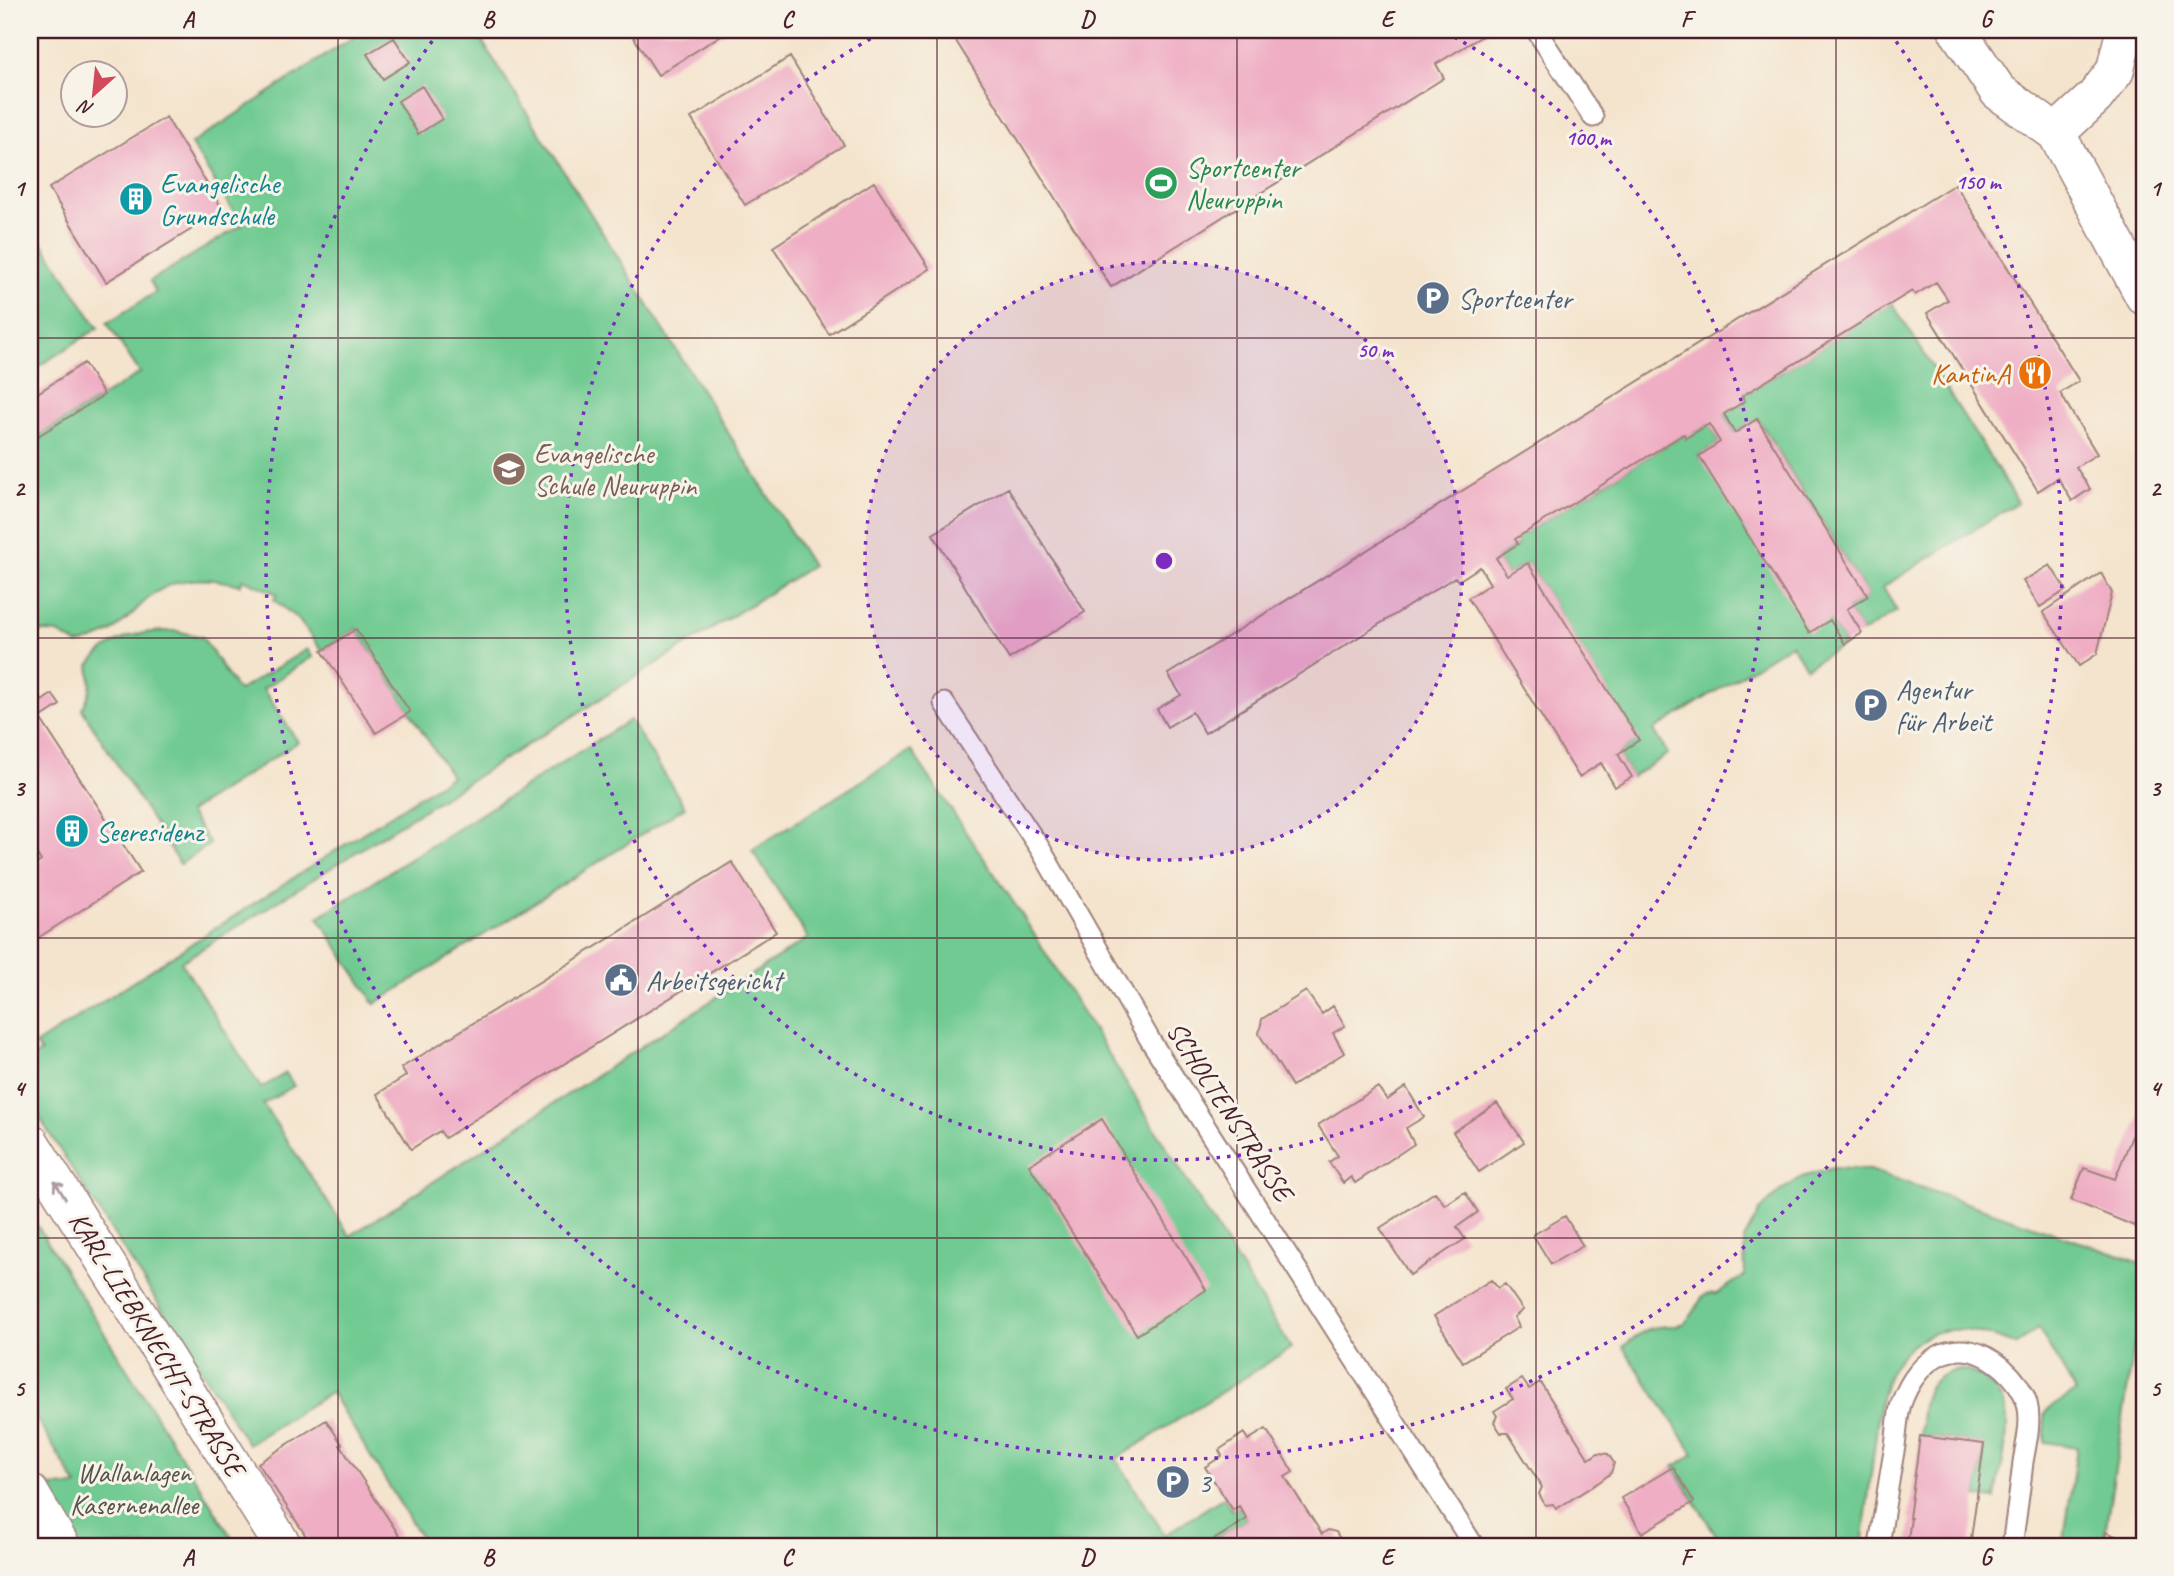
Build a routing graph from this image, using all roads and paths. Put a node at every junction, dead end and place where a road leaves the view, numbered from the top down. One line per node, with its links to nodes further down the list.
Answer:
1 (1536, 30): 4 (lane)
2 (1957, 30): 5 (street)
3 (2125, 30): 5 (street)
4 (1593, 117)
5 (2056, 134): 6 (street)
6 (2144, 296)
7 (944, 703): 12 (lane, SCHOLTENSTRASSE)
8 (30, 1142): 11 (street, KARL-LIEBKNECHT-STRASSE, one-way to 8)
9 (30, 1493): 10 (street)
10 (61, 1546)
11 (283, 1546)
12 (1474, 1546)
13 (1879, 1546): 14 (lane)
14 (2012, 1546)

